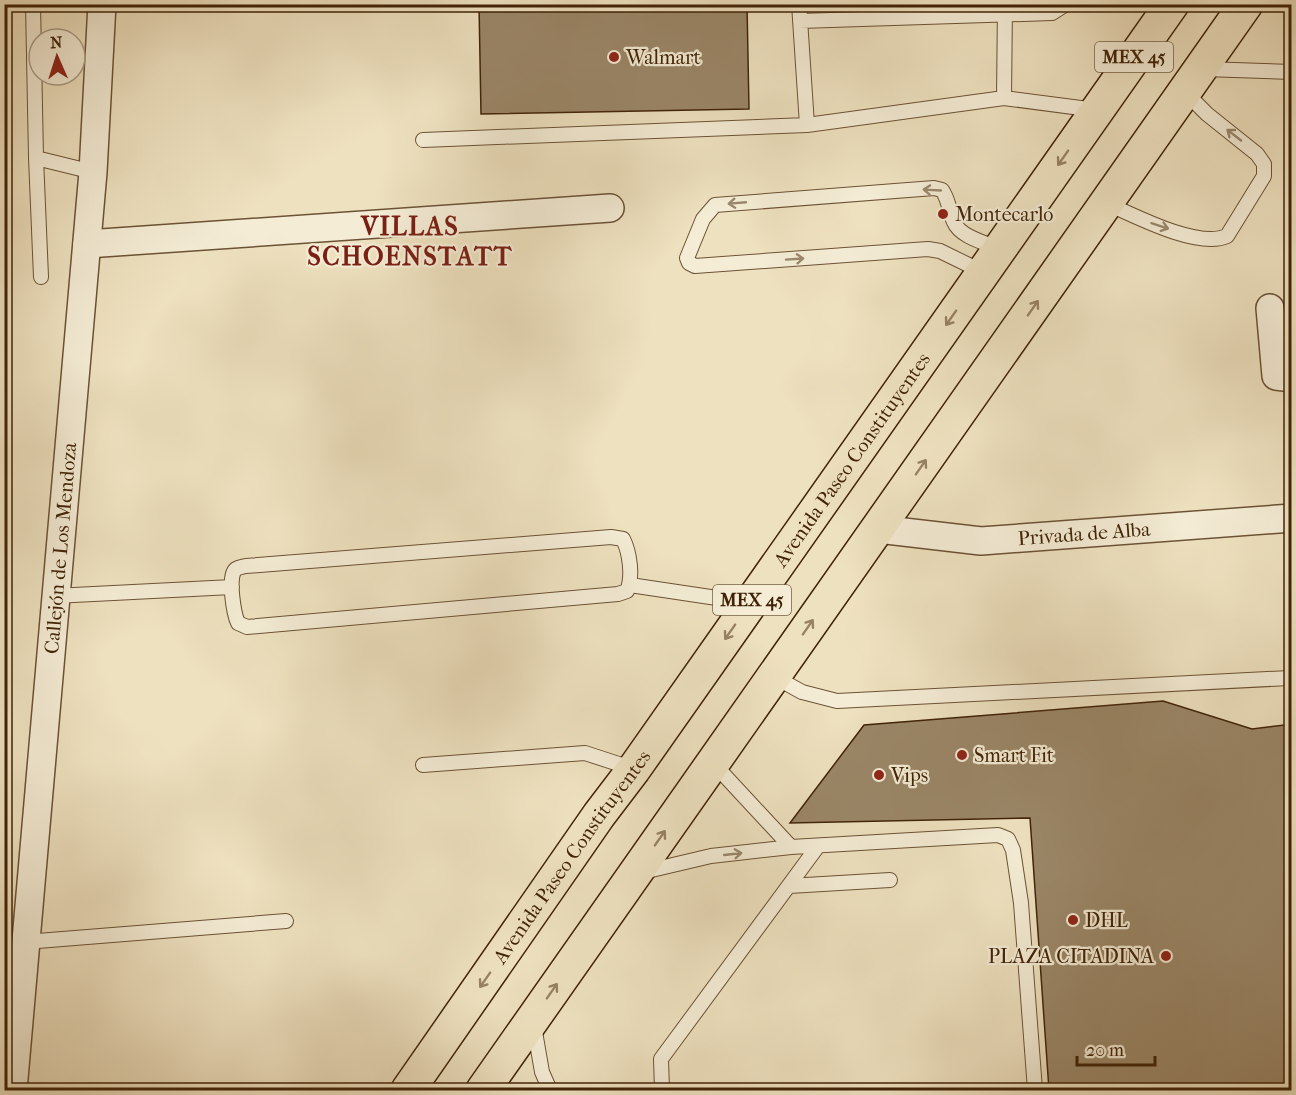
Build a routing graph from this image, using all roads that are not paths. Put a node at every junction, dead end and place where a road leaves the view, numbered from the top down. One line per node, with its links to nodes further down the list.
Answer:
1 (33, 4): 15 (lane)
2 (102, 4): 16 (street, Callejón de Los Mendoza)
3 (799, 4): 8 (lane)
4 (1066, 4): 7 (lane)
5 (1172, 4): 12 (highway, Avenida Paseo Constituyentes / MEX 45)
6 (1246, 4): 10 (highway, MEX 45)
7 (1005, 9): 8 (lane); 11 (lane)
8 (800, 21): 13 (lane)
9 (1292, 72): 10 (lane)
10 (1193, 80): 17 (highway, MEX 45); 17 (lane, one-way to 10)
11 (1004, 98): 12 (lane); 13 (lane)
12 (1097, 110): 20 (highway, Avenida Paseo Constituyentes / MEX 45, one-way to 20)
13 (807, 125): 14 (lane)
14 (423, 140)
15 (36, 158): 16 (lane); 21 (lane)
16 (93, 172): 19 (street, Callejón de Los Mendoza)
17 (1106, 204): 25 (highway, MEX 45, one-way to 17)
18 (610, 208): 19 (street)
19 (87, 244): 29 (street, Callejón de Los Mendoza)
20 (992, 260): 20 (lane, one-way to 20); 28 (highway, Avenida Paseo Constituyentes / MEX 45, one-way to 28)
21 (41, 277)
22 (1270, 309): 23 (street)
23 (1292, 378)
24 (1292, 518): 25 (street, Privada de Alba)
25 (878, 528): 30 (highway, MEX 45, one-way to 25)
26 (630, 585): 27 (lane); 27 (lane); 28 (lane)
27 (232, 587): 29 (lane)
28 (756, 594): 34 (highway, Avenida Paseo Constituyentes / MEX 45, one-way to 34)
29 (54, 596): 41 (street, Callejón de Los Mendoza)
30 (773, 676): 31 (lane); 32 (highway, MEX 45)
31 (1289, 678)
32 (713, 763): 36 (lane); 37 (highway, MEX 45, one-way to 32)
33 (423, 765): 34 (lane)
34 (634, 769): 44 (highway, Avenida Paseo Constituyentes / MEX 45, one-way to 44)
35 (818, 846): 36 (lane); 39 (lane); 48 (lane)
36 (790, 847): 37 (lane, one-way to 36)
37 (634, 874): 42 (highway, MEX 45, one-way to 37)
38 (890, 880): 39 (lane)
39 (789, 886): 47 (lane)
40 (285, 921): 41 (lane)
41 (25, 942): 43 (street, Callejón de Los Mendoza)
42 (532, 1019): 45 (highway, MEX 45); 46 (lane)
43 (13, 1090)
44 (408, 1090)
45 (483, 1090)
46 (550, 1090)
47 (662, 1090)
48 (1035, 1090)

